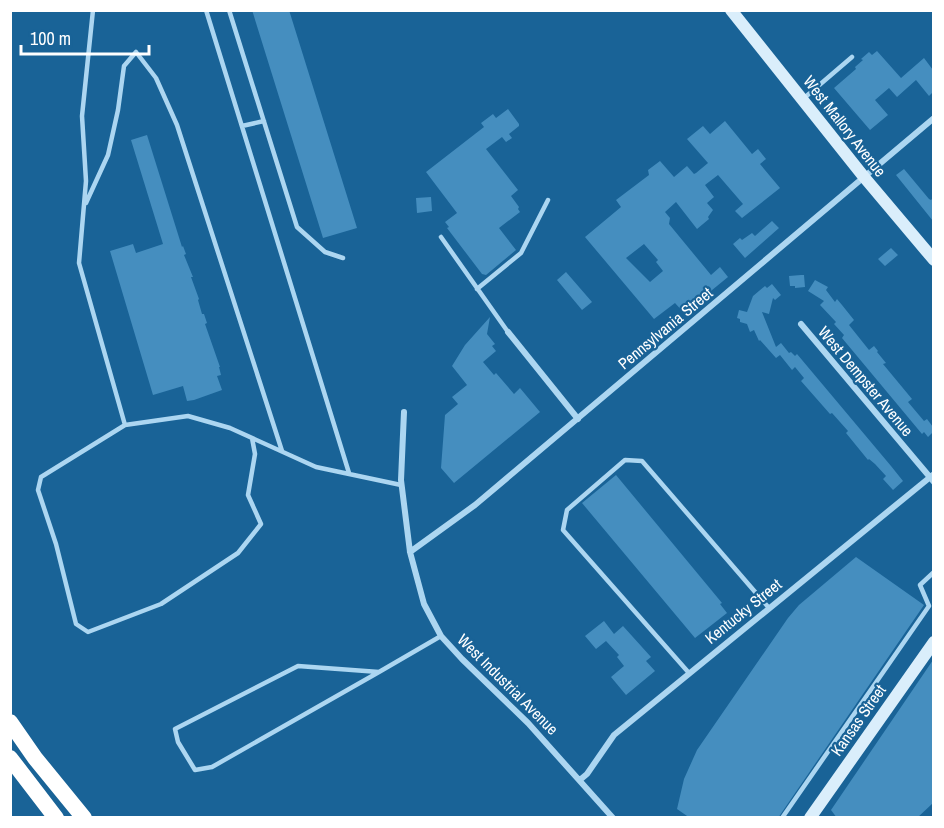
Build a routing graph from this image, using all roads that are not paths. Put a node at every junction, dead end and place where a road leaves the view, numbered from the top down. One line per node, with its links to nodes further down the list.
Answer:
1 (93, 10): 12 (lane)
2 (206, 10): 9 (lane)
3 (229, 10): 8 (lane)
4 (731, 10): 6 (main road, West Mallory Avenue)
5 (852, 57): 6 (lane)
6 (803, 99): 10 (main road, West Mallory Avenue)
7 (933, 118): 10 (street, Pennsylvania Street)
8 (264, 120): 9 (lane); 14 (lane)
9 (242, 126): 24 (lane)
10 (864, 177): 15 (main road, West Mallory Avenue); 20 (street, Pennsylvania Street)
11 (548, 200): 16 (lane)
12 (84, 208): 21 (lane); 23 (lane)
13 (441, 237): 16 (lane)
14 (343, 258)
15 (933, 260)
16 (477, 289): 18 (lane)
17 (801, 324): 25 (street, West Dempster Avenue)
18 (508, 333): 20 (street)
19 (404, 412): 26 (street, West Industrial Avenue)
20 (578, 419): 27 (street, Pennsylvania Street)
21 (124, 425): 22 (lane); 22 (lane)
22 (252, 438): 23 (lane)
23 (282, 451): 24 (lane)
24 (349, 474): 26 (lane)
25 (932, 478): 29 (street, Kentucky Street)
26 (402, 485): 27 (street, West Industrial Avenue)
27 (410, 552): 30 (street, West Industrial Avenue)
28 (933, 572): 40 (lane)
29 (769, 608): 33 (street, Kentucky Street); 33 (lane)
30 (441, 636): 32 (lane); 36 (street, West Industrial Avenue)
31 (933, 642): 41 (main road, Kansas Street)
32 (379, 672): 32 (lane)
33 (689, 672): 36 (street, Kentucky Street)
34 (10, 722): 38 (highway)
35 (10, 758): 37 (highway)
36 (581, 779): 39 (street, West Industrial Avenue)
37 (56, 818)
38 (84, 818)
39 (613, 818)
40 (783, 818)
41 (810, 818)

